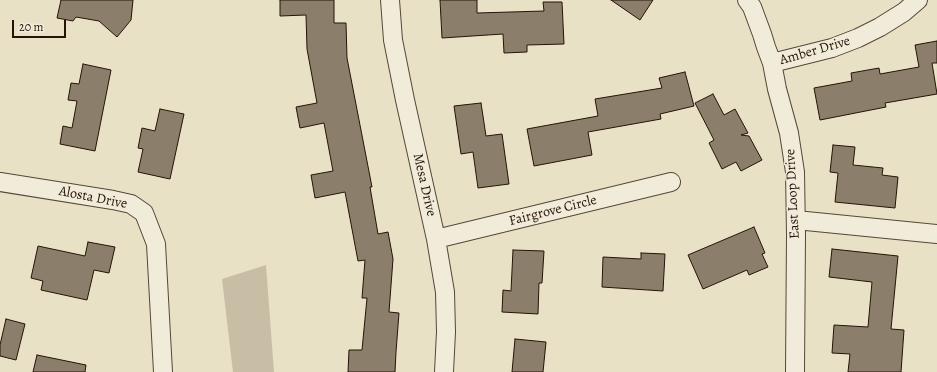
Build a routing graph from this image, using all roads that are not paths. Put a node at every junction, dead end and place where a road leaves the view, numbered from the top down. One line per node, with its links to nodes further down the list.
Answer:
1 (390, 0): 9 (street, Mesa Drive)
2 (747, 0): 4 (street, East Loop Drive)
3 (918, 0): 4 (street, Amber Drive)
4 (772, 63): 7 (street, East Loop Drive)
5 (0, 182): 10 (street, Alosta Drive)
6 (670, 182): 9 (street, Fairgrove Circle)
7 (796, 220): 8 (street); 12 (street, East Loop Drive)
8 (937, 234)
9 (436, 239): 11 (street, Mesa Drive)
10 (163, 372)
11 (444, 372)
12 (795, 372)

